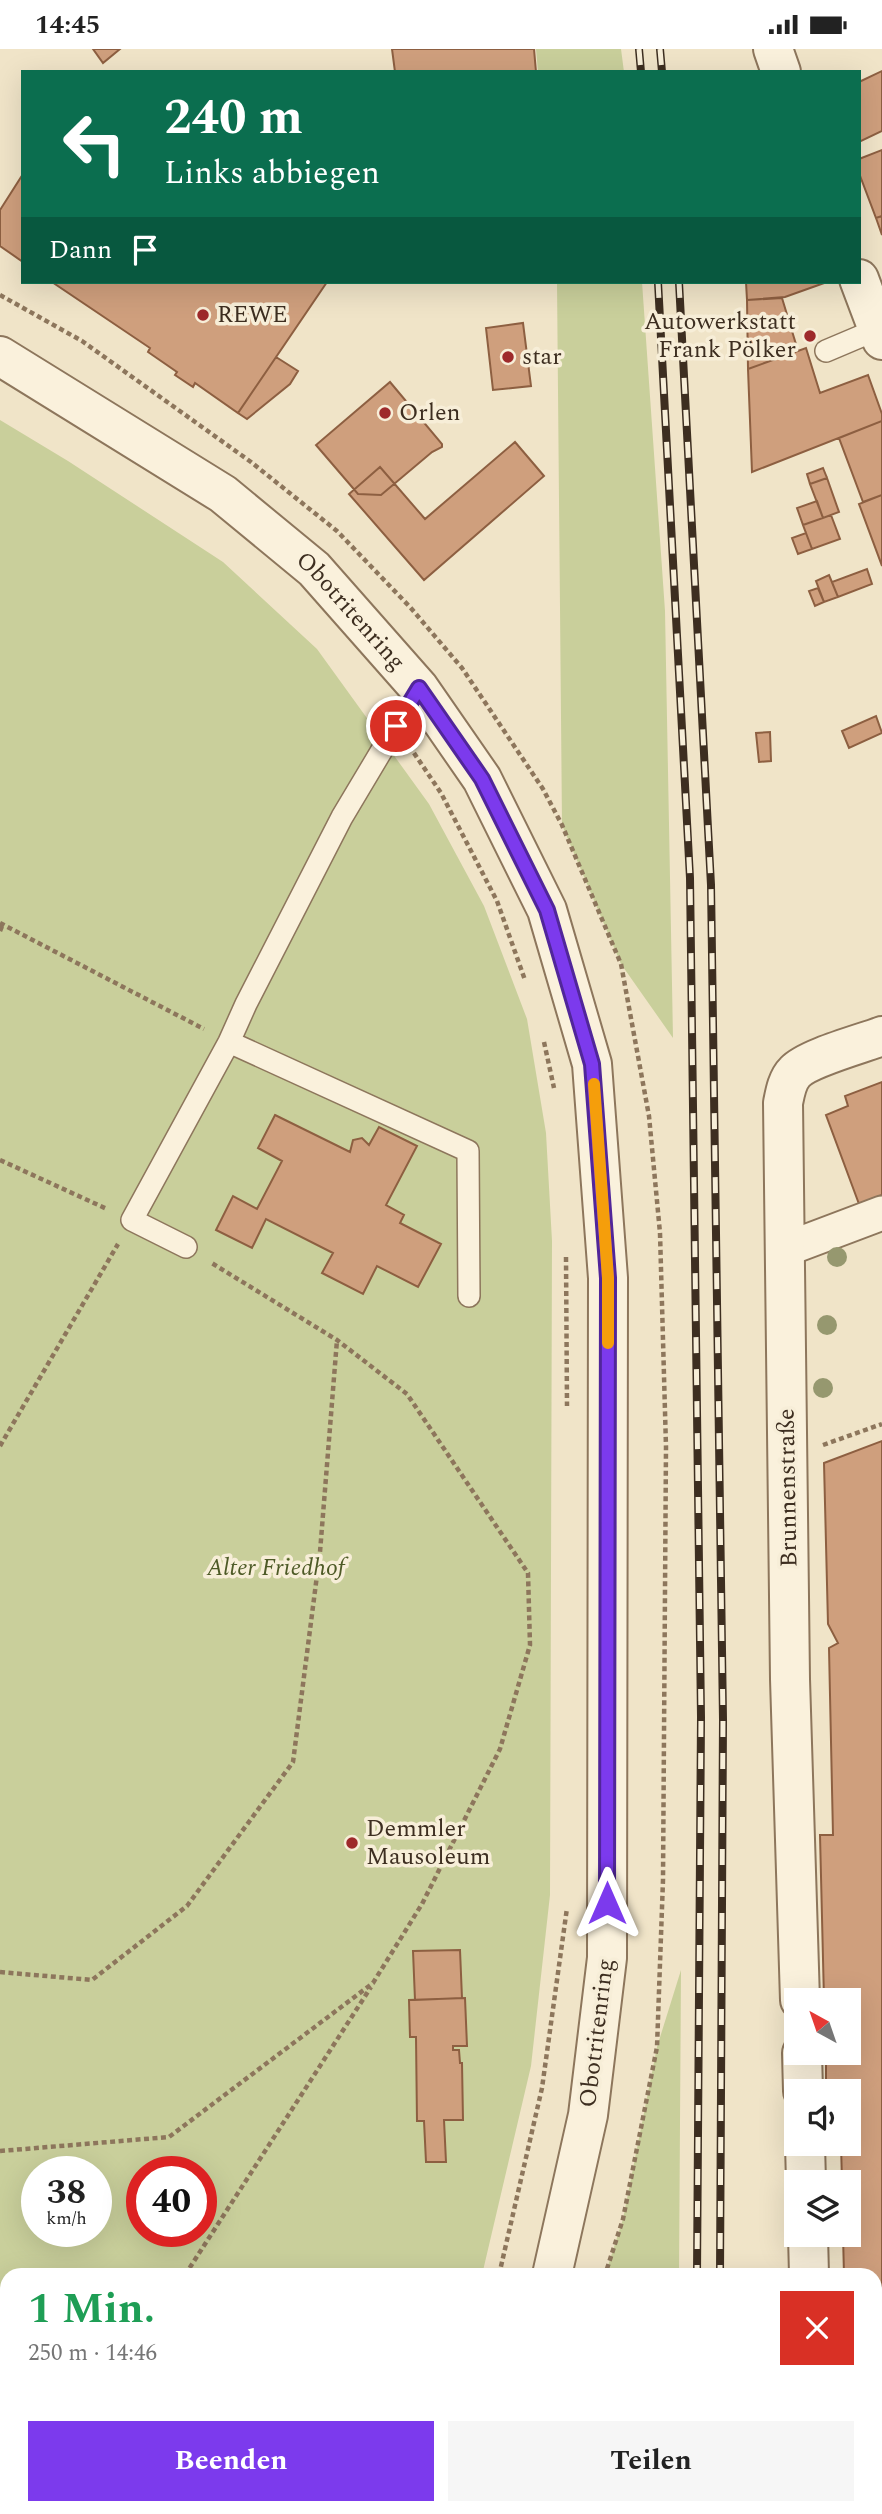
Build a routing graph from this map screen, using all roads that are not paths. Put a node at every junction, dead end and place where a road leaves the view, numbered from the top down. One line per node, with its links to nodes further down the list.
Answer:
1 (861, 284): 2 (street)
2 (880, 335): 3 (lane)
3 (826, 351)
4 (0, 356): 5 (street, Obotritenring)
5 (419, 688): 7 (lane); 14 (street, Obotritenring)
6 (882, 1036): 10 (street, Brunnenstraße)
7 (229, 1042): 9 (lane); 11 (lane)
8 (882, 1213): 10 (street)
9 (186, 1247)
10 (784, 1250): 12 (street, Brunnenstraße)
11 (469, 1296)
12 (800, 1988)
13 (808, 2247): 15 (street)
14 (554, 2268)
15 (809, 2268)

